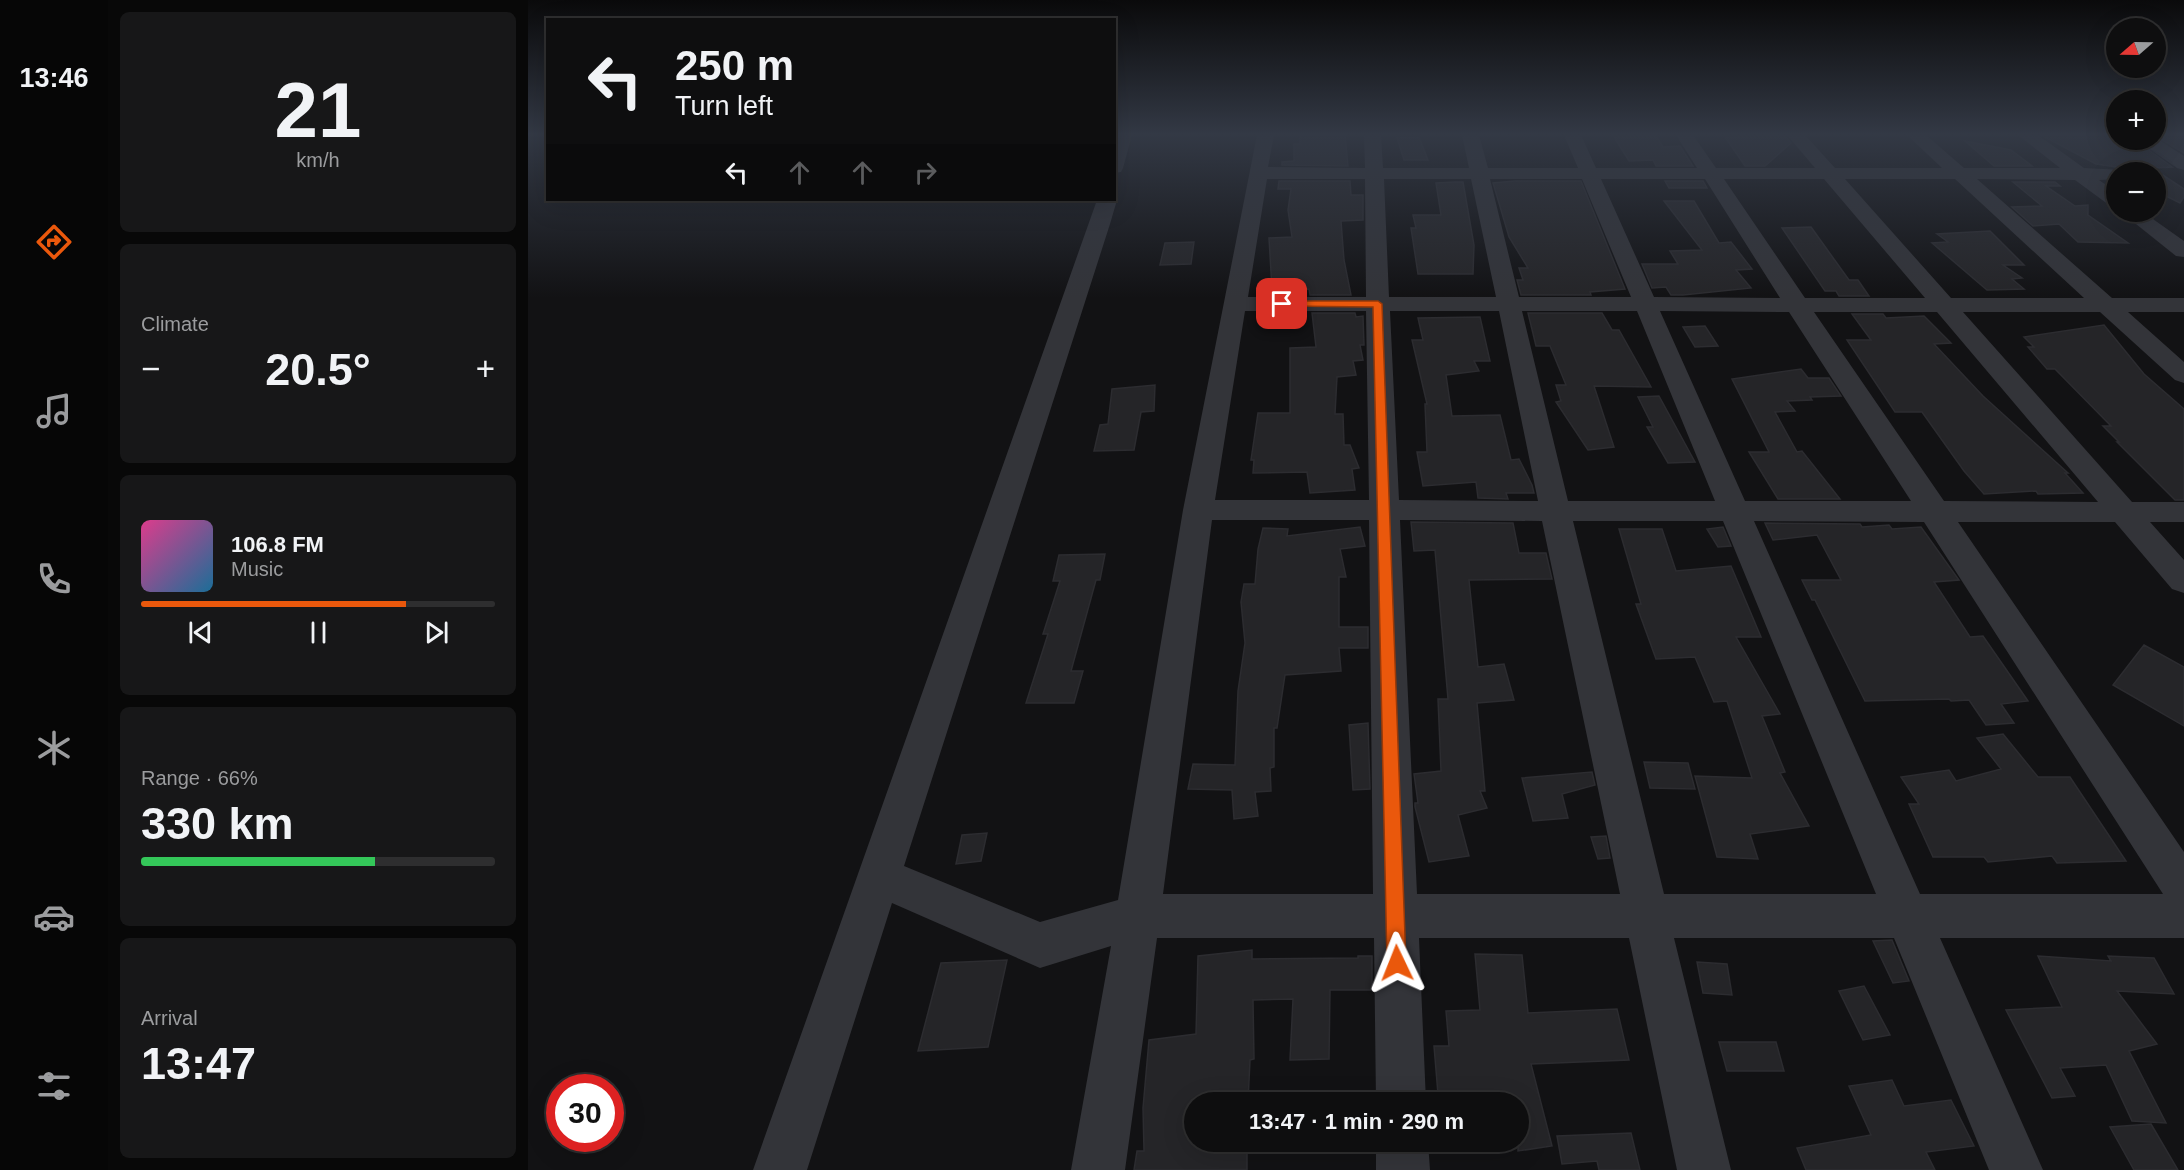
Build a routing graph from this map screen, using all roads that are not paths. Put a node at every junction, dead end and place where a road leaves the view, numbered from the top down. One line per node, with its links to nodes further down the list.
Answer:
1 (1255, 190): 11 (street)
2 (1375, 190): 12 (street)
3 (1484, 190): 13 (street)
4 (1597, 190): 14 (street)
5 (1721, 190): 15 (street)
6 (1844, 190): 16 (street)
7 (1977, 190): 17 (street)
8 (1107, 201): 28 (street)
9 (2145, 222): 10 (street)
10 (2184, 251)
11 (1235, 303): 12 (street); 20 (street)
12 (1378, 304): 13 (street); 21 (street)
13 (1509, 304): 14 (street); 22 (street)
14 (1646, 304): 15 (street); 23 (street)
15 (1797, 304): 16 (street); 24 (street)
16 (1944, 305): 17 (street); 25 (street)
17 (2106, 305): 18 (street); 19 (street)
18 (2184, 305)
19 (2184, 375)
20 (1198, 510): 21 (street); 31 (street)
21 (1384, 511): 22 (street); 32 (street)
22 (1556, 511): 23 (street); 33 (street)
23 (1734, 512): 24 (street); 30 (street)
24 (1934, 512): 25 (street); 29 (street)
25 (2124, 512): 26 (street); 27 (street)
26 (2184, 512)
27 (2184, 581)
28 (879, 877): 31 (street); 37 (street)
29 (2184, 889)
30 (1907, 915): 33 (street); 34 (street); 41 (street)
31 (1138, 916): 32 (street); 38 (street)
32 (1395, 916): 33 (street); 35 (street)
33 (1647, 916): 40 (street)
34 (2184, 916)
35 (1401, 1092)
36 (1402, 1152): 39 (street)
37 (780, 1170)
38 (1098, 1170)
39 (1403, 1170)
40 (1704, 1170)
41 (2016, 1170)

